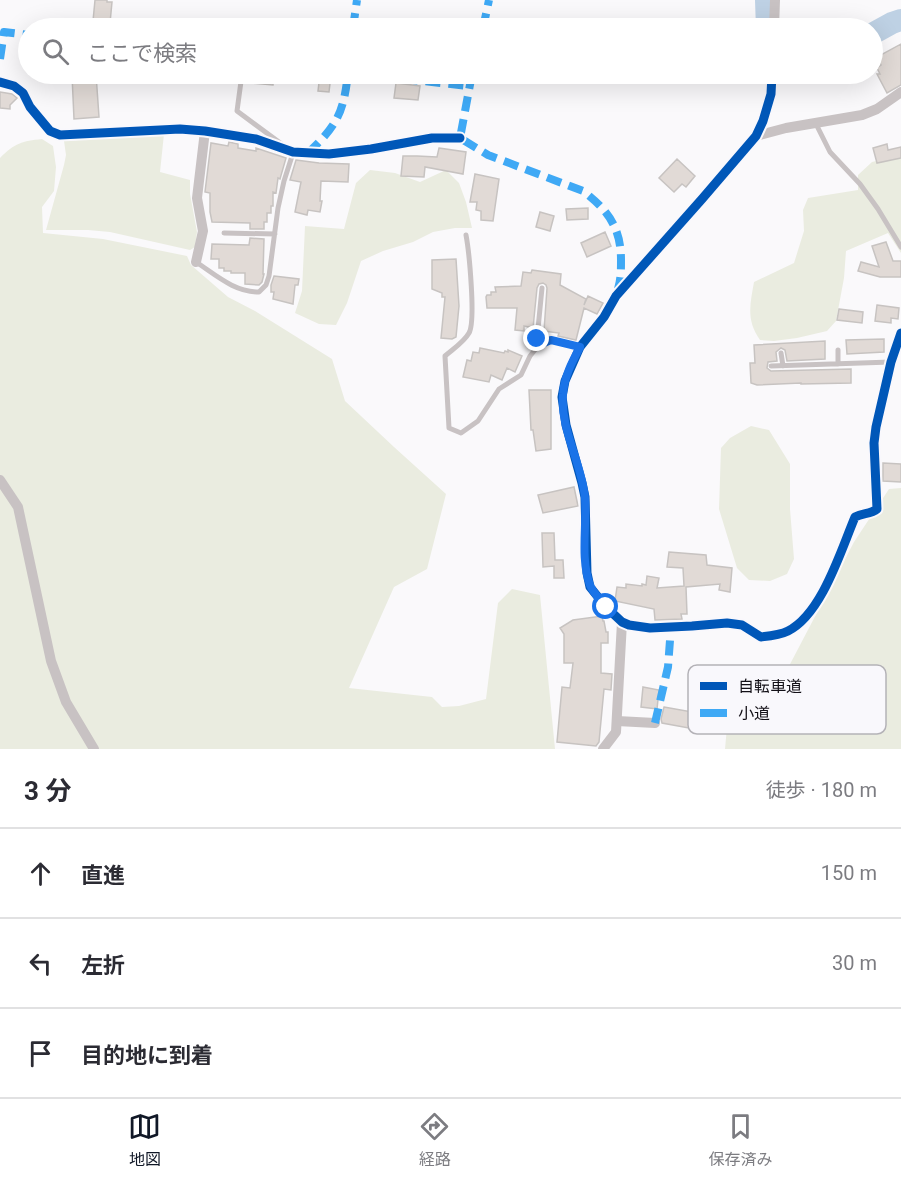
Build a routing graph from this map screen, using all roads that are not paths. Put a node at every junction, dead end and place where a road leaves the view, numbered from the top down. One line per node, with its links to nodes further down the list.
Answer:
1 (775, 0): 2 (street)
2 (774, 18)
3 (0, 82): 8 (street)
4 (241, 84): 11 (lane)
5 (772, 84): 9 (street)
6 (901, 92): 7 (street)
7 (816, 124): 9 (street); 15 (lane)
8 (205, 131): 11 (street); 16 (street)
9 (756, 136): 20 (street)
10 (460, 138): 11 (street)
11 (293, 152): 13 (lane)
12 (224, 233): 13 (lane)
13 (275, 234): 16 (lane)
14 (466, 235): 19 (lane)
15 (901, 247)
16 (196, 262)
17 (542, 288): 19 (lane)
18 (901, 333): 23 (street)
19 (539, 345): 20 (lane)
20 (580, 347): 28 (street)
21 (837, 350): 24 (lane)
22 (781, 353): 26 (lane)
23 (891, 362): 24 (lane); 28 (street)
24 (838, 364): 26 (lane)
25 (771, 366): 26 (lane)
26 (783, 366)
27 (0, 480): 31 (street)
28 (622, 622): 29 (street)
29 (617, 721): 30 (street); 32 (street)
30 (655, 723)
31 (94, 749)
32 (603, 749)

